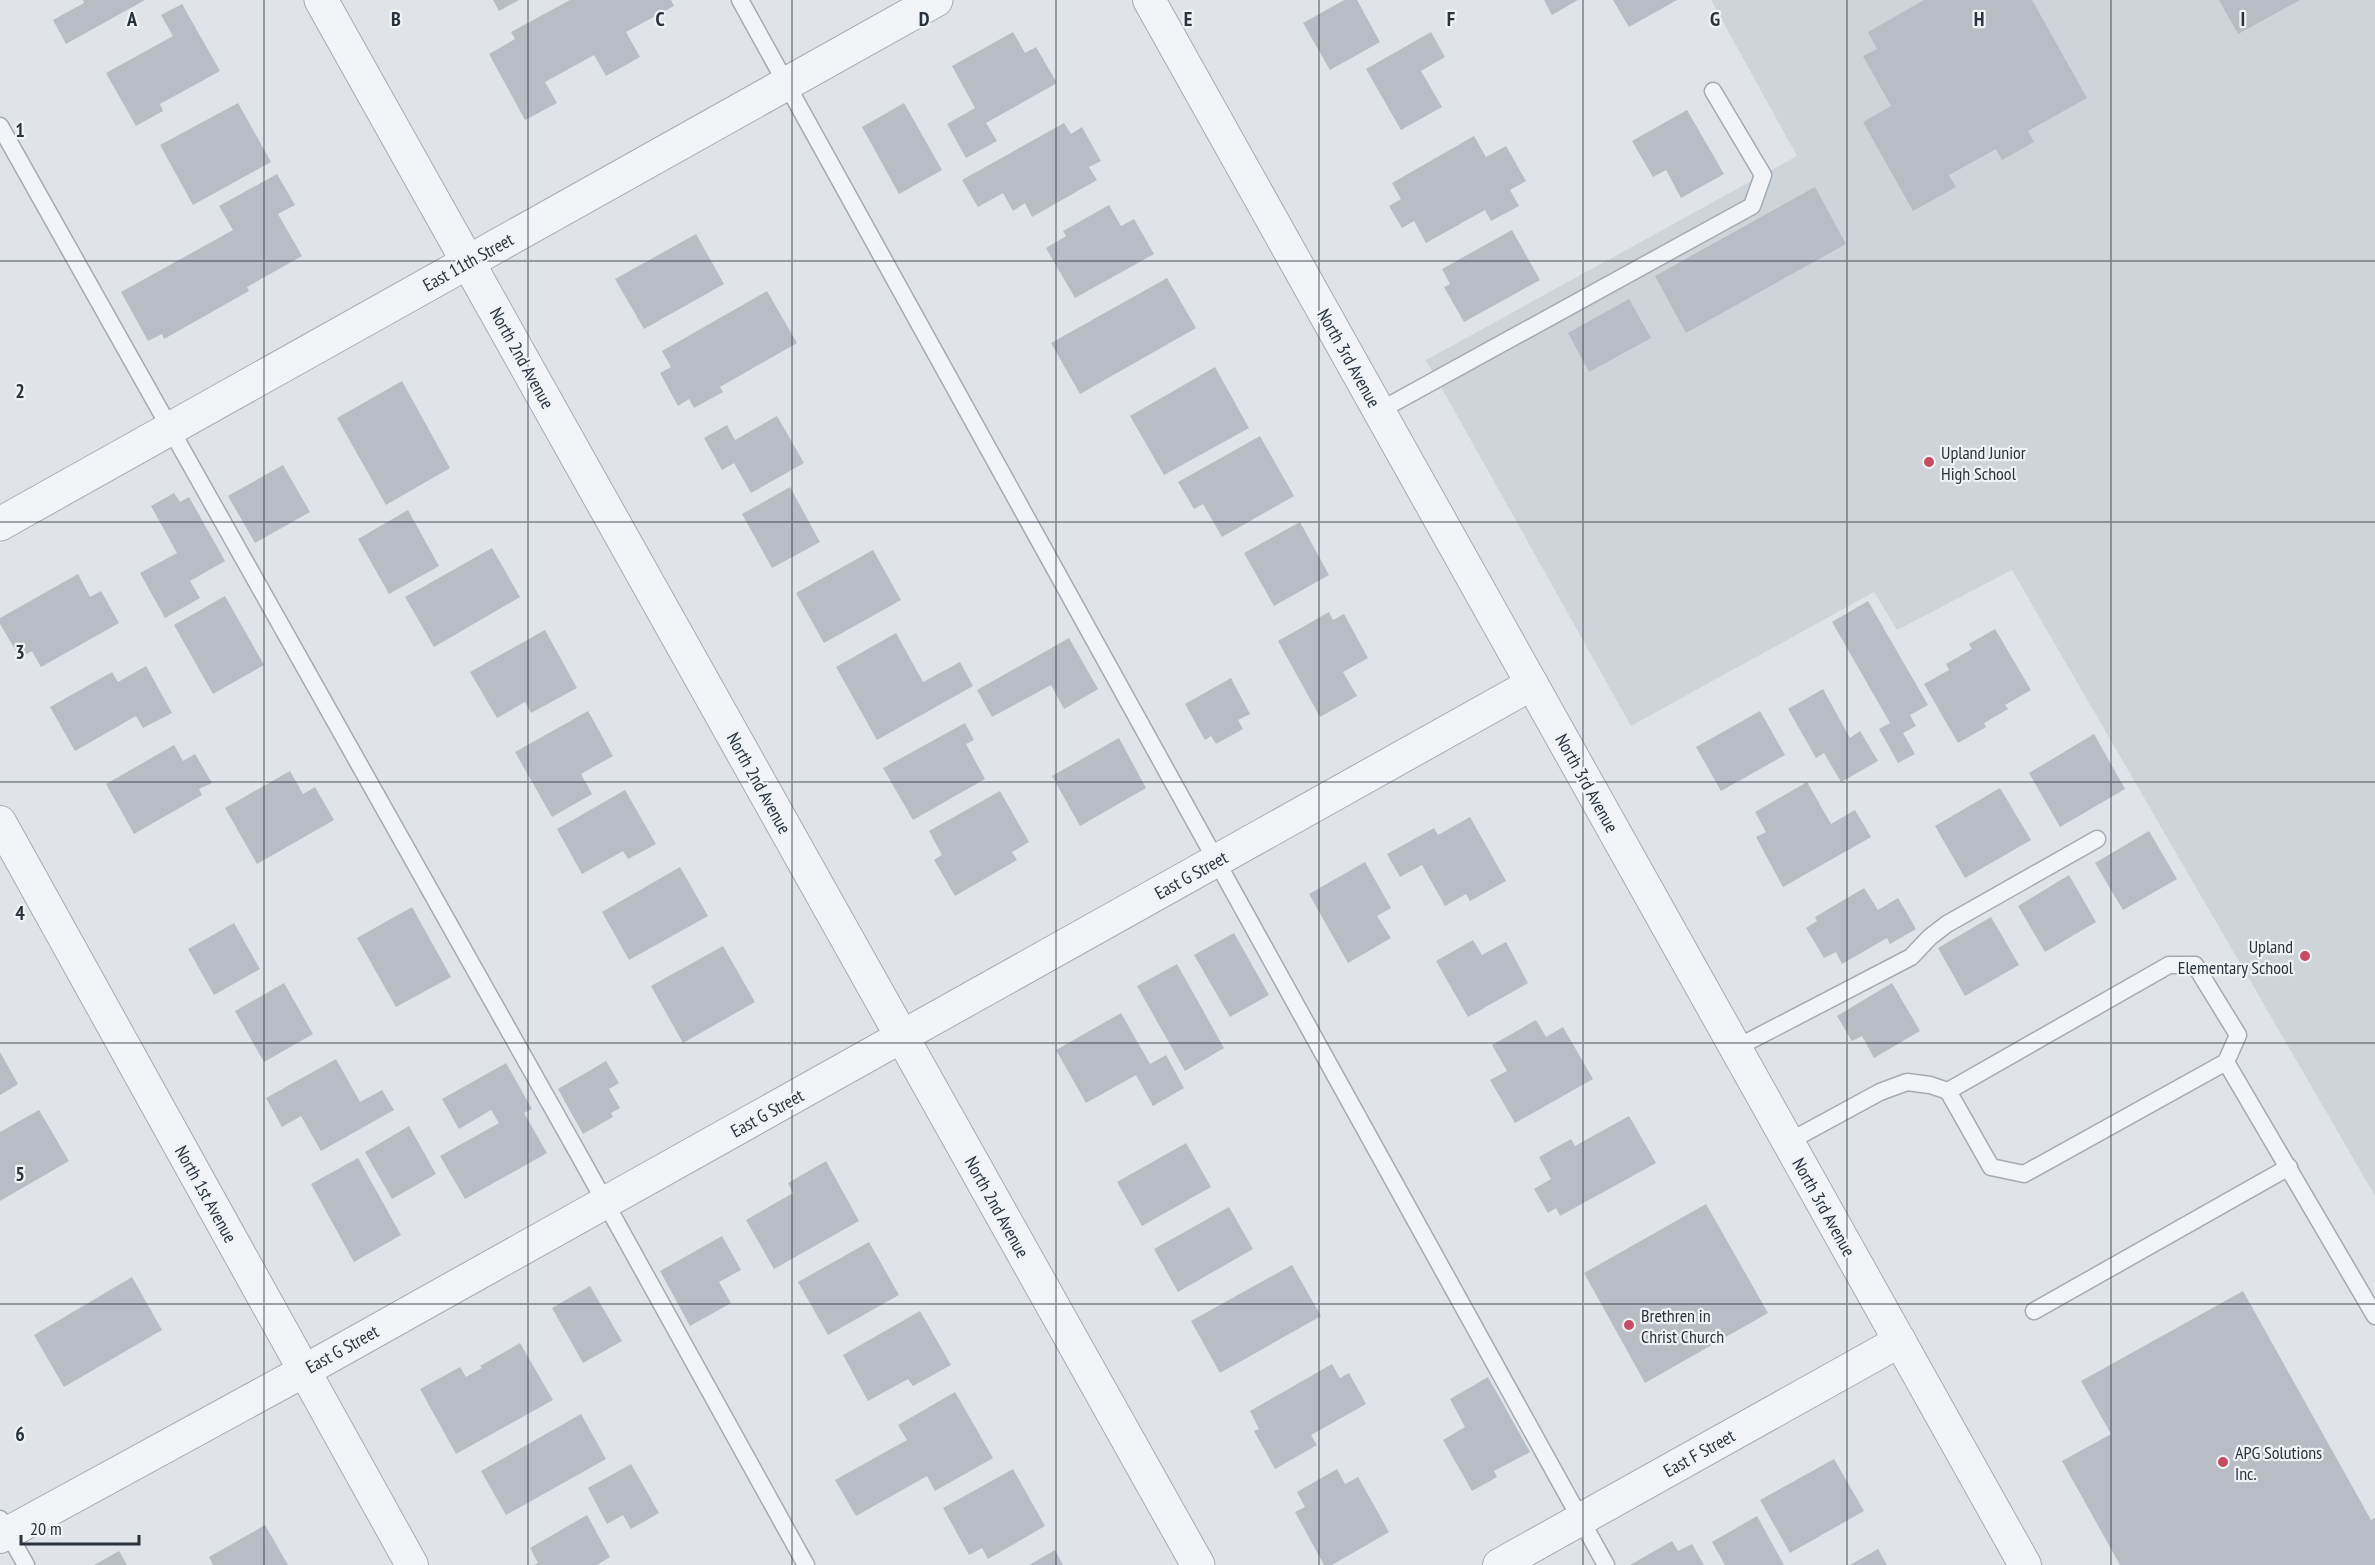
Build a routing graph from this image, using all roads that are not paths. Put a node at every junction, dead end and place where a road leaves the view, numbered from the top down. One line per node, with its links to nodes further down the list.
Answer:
1 (321, 0): 8 (street, North 2nd Avenue)
2 (740, 0): 5 (lane)
3 (936, 0): 5 (street, East 11th Street)
4 (1149, 0): 9 (street, North 3rd Avenue)
5 (787, 83): 8 (street, East 11th Street); 15 (lane)
6 (1713, 91): 9 (lane)
7 (0, 126): 10 (lane)
8 (468, 262): 10 (street, East 11th Street); 16 (street, North 2nd Avenue)
9 (1379, 411): 12 (street, North 3rd Avenue)
10 (170, 429): 11 (street, East 11th Street); 22 (lane)
11 (0, 524)
12 (1532, 684): 15 (street, East G Street); 17 (street, North 3rd Avenue)
13 (0, 822): 26 (street, North 1st Avenue)
14 (2097, 839): 17 (lane)
15 (1215, 861): 16 (street, East G Street); 27 (lane)
16 (902, 1038): 22 (street, East G Street); 32 (street, North 2nd Avenue)
17 (1736, 1048): 20 (street, North 3rd Avenue)
18 (2226, 1062): 19 (lane); 19 (lane); 21 (lane)
19 (1948, 1091): 20 (lane)
20 (1788, 1142): 25 (street, North 3rd Avenue)
21 (2289, 1167): 23 (lane); 24 (lane)
22 (605, 1203): 26 (street, East G Street); 31 (lane)
23 (2034, 1311)
24 (2375, 1316)
25 (1900, 1341): 27 (street, East F Street); 35 (street, North 3rd Avenue)
26 (304, 1371): 28 (street, East G Street); 30 (street, North 1st Avenue)
27 (1580, 1520): 33 (street, East F Street); 34 (lane)
28 (3, 1530): 29 (lane)
29 (26, 1565)
30 (412, 1565)
31 (806, 1565)
32 (1198, 1565)
33 (1499, 1565)
34 (1606, 1565)
35 (2025, 1565)

